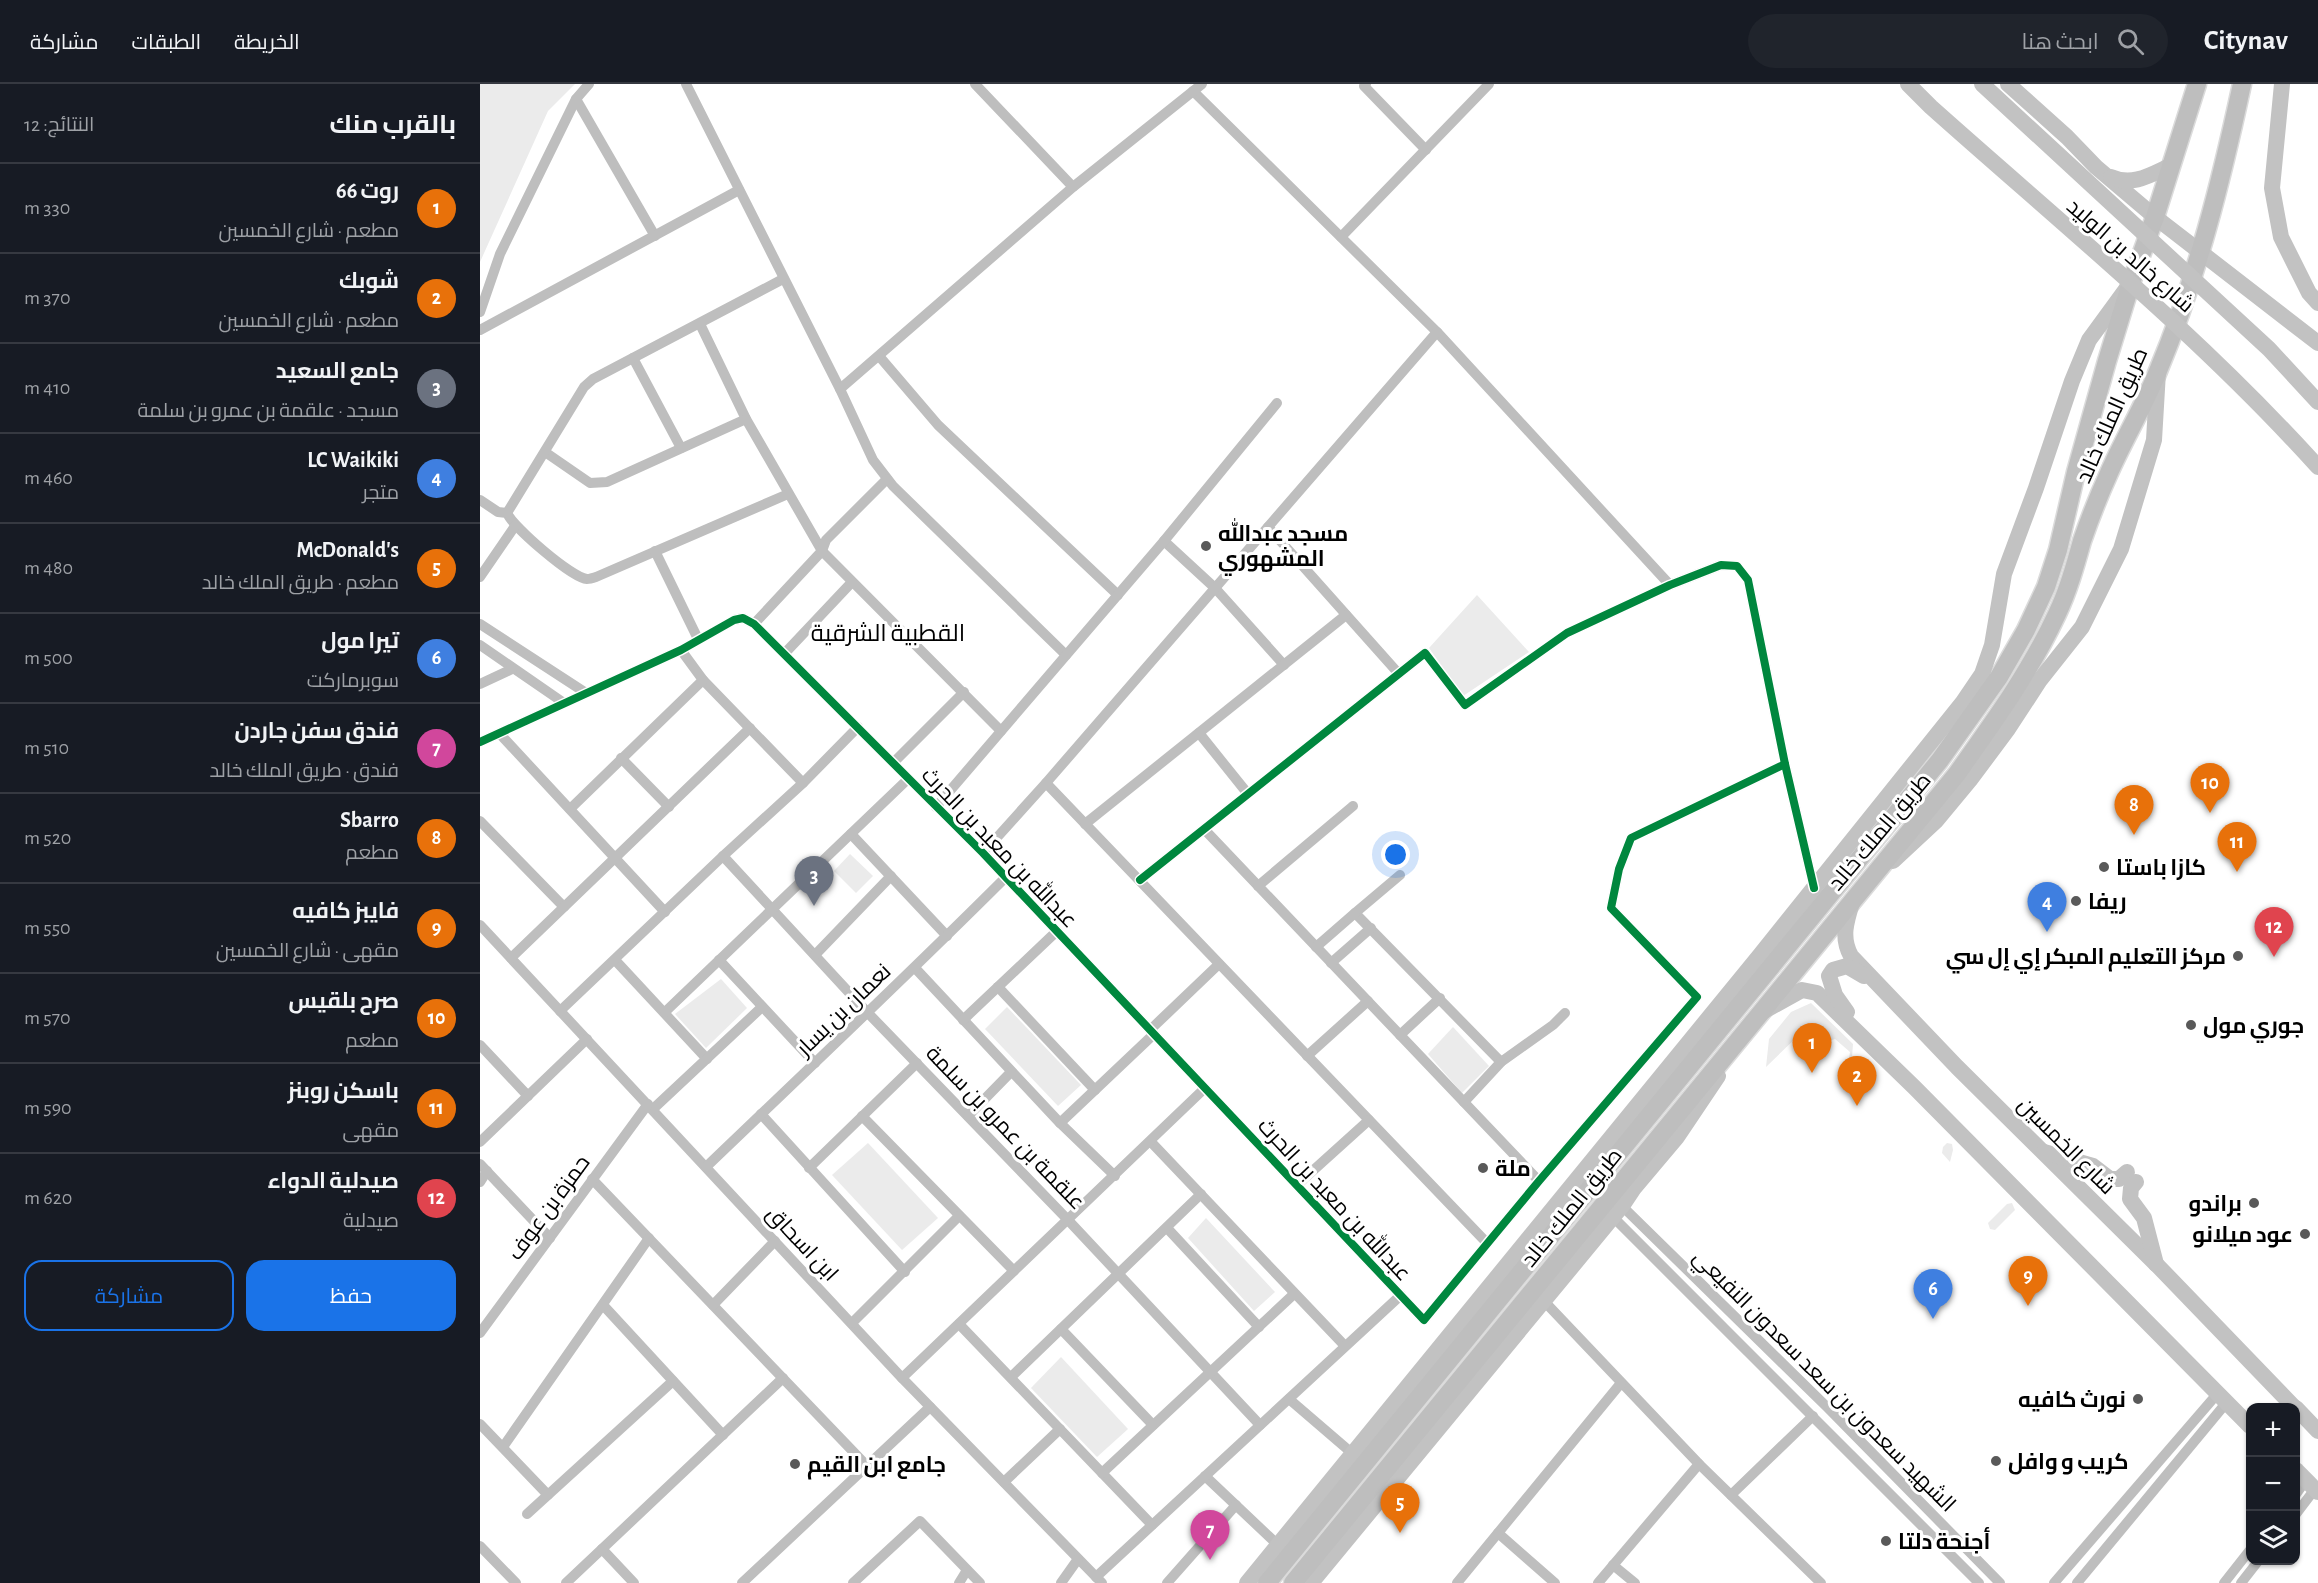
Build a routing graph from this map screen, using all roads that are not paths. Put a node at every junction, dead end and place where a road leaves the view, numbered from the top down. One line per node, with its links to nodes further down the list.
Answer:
1 (589, 84): 13 (street)
2 (686, 84): 18 (street)
3 (975, 84): 17 (street)
4 (1366, 84): 14 (street)
5 (1489, 84): 14 (street)
6 (1908, 84): 40 (street, شارع خالد بن الوليد, bridge)
7 (1982, 84): 35 (street, bridge)
8 (2008, 84): 16 (street, شارع خالد بن الوليد)
9 (2197, 84): 15 (main road, طريق الملك خالد)
10 (2242, 84): 22 (main road, طريق الملك خالد)
11 (2282, 84): 25 (street)
12 (1197, 87): 17 (street); 21 (street)
13 (576, 99): 20 (street); 26 (street)
14 (1426, 150): 21 (street)
15 (2172, 165): 16 (street); 19 (main road, طريق الملك خالد)
16 (2096, 167): 19 (street, شارع خالد بن الوليد)
17 (1073, 187): 31 (street)
18 (739, 190): 20 (street); 23 (street)
19 (2156, 217): 22 (street, شارع خالد بن الوليد); 24 (main road, طريق الملك خالد)
20 (655, 236): 28 (street)
21 (1341, 237): 29 (street)
22 (2201, 252): 30 (street, شارع خالد بن الوليد); 33 (main road, طريق الملك خالد)
23 (783, 279): 27 (street); 34 (street)
24 (2131, 283): 100 (street); 239 (main road, طريق الملك خالد)
25 (2318, 303)
26 (480, 312)
27 (700, 324): 32 (street); 37 (street)
28 (480, 330)
29 (1437, 332): 46 (street); 52 (street)
30 (2318, 343)
31 (879, 356): 34 (street); 54 (street)
32 (633, 358): 38 (street); 39 (street)
33 (2158, 372): 101 (main road, طريق الملك خالد); 101 (street)
34 (840, 389): 41 (street)
35 (2318, 402)
36 (1277, 403): 47 (street)
37 (746, 419): 38 (street); 42 (street)
38 (681, 448): 39 (street)
39 (545, 452): 44 (street)
40 (2318, 467)
41 (887, 479): 49 (street); 62 (street)
42 (788, 494): 48 (street); 49 (street)
43 (480, 500): 44 (street)
44 (507, 513): 45 (street)
45 (515, 526): 48 (street); 50 (street)
46 (1268, 527): 53 (street); 55 (street)
47 (1164, 541): 53 (street); 54 (street)
48 (655, 551): 58 (street)
49 (822, 551): 51 (street); 57 (street)
50 (480, 577)
51 (852, 582): 61 (street); 68 (street)
52 (1670, 585): 65 (street); 79 (street)
53 (1215, 588): 63 (street); 82 (street)
54 (1118, 596): 62 (street)
55 (1346, 615): 63 (street); 65 (street)
56 (480, 624): 69 (street)
57 (754, 624): 58 (street); 61 (street, عبدالله بن معبد بن الحرث)
58 (698, 639): 60 (street)
59 (480, 645): 64 (street)
60 (681, 650): 66 (street); 69 (street)
61 (784, 652): 71 (street, عبدالله بن معبد بن الحرث)
62 (1066, 655): 73 (street)
63 (1284, 665): 74 (street)
64 (512, 669): 67 (street); 70 (street)
65 (1399, 674): 83 (street)
66 (703, 680): 72 (street); 77 (street)
67 (480, 684)
68 (964, 692): 73 (street); 78 (street)
69 (586, 693): 70 (street)
70 (564, 703): 75 (street)
71 (858, 727): 78 (street, عبدالله بن معبد بن الحرث); 81 (street)
72 (750, 728): 81 (street); 85 (street)
73 (1001, 731): 86 (street)
74 (1199, 733): 83 (street); 89 (street)
75 (501, 734): 76 (street); 87 (street)
76 (480, 742)
77 (621, 758): 85 (street); 87 (street)
78 (893, 763): 80 (street, عبدالله بن معبد بن الحرث)
79 (1785, 764): 100 (street); 158 (street)
80 (908, 779): 86 (street, عبدالله بن معبد بن الحرث); 91 (street)
81 (803, 783): 93 (street)
82 (1046, 783): 89 (street); 92 (street)
83 (1248, 795): 90 (street)
84 (1353, 806): 99 (street)
85 (669, 807): 94 (street)
86 (936, 807): 92 (street, عبدالله بن معبد بن الحرث)
87 (570, 809): 94 (street)
88 (480, 820): 102 (street)
89 (1085, 824): 98 (street)
90 (1204, 829): 98 (street); 99 (street)
91 (851, 834): 96 (street); 103 (street)
92 (983, 853): 97 (street, عبدالله بن معبد بن الحرث)
93 (723, 856): 103 (street, علقمة بن عمرو بن سلمة); 104 (street)
94 (616, 857): 102 (street); 104 (street)
95 (1400, 875): 105 (street)
96 (891, 876): 109 (street); 111 (street)
97 (1005, 878): 108 (street, عبدالله بن معبد بن الحرث); 109 (street, نعمان بن يسار)
98 (1140, 880): 116 (street)
99 (1258, 886): 110 (street)
100 (1814, 888): 205 (street)
101 (1853, 900): 118 (street, شارع الخمسين); 127 (main road, طريق الملك خالد)
102 (564, 907): 112 (street)
103 (773, 909): 111 (street, علقمة بن عمرو بن سلمة); 114 (street)
104 (665, 912): 113 (street)
105 (1355, 913): 107 (street); 110 (street)
106 (480, 926): 112 (street, ابن اسحاق)
107 (1371, 928): 115 (street); 120 (street)
108 (1057, 931): 119 (street); 129 (street, عبدالله بن معبد بن الحرث)
109 (947, 936): 117 (street, نعمان بن يسار)
110 (1316, 947): 115 (street)
111 (815, 955): 125 (street, علقمة بن عمرو بن سلمة)
112 (511, 958): 123 (street, ابن اسحاق)
113 (615, 960): 123 (street); 124 (street)
114 (719, 960): 122 (street); 124 (street)
115 (1331, 963): 121 (street)
116 (1219, 964): 129 (street); 134 (street)
117 (915, 968): 125 (street, نعمان بن يسار); 128 (street)
118 (1877, 984): 132 (street); 152 (street, شارع الخمسين)
119 (998, 987): 128 (street); 141 (street)
120 (1440, 998): 130 (street); 136 (street)
121 (1368, 1002): 130 (street); 134 (street)
122 (762, 1007): 135 (street, حمزة بن عوف); 137 (street)
123 (560, 1011): 131 (street, ابن اسحاق)
124 (665, 1012): 135 (street)
125 (867, 1012): 137 (street, نعمان بن يسار); 138 (street, علقمة بن عمرو بن سلمة)
126 (1565, 1012): 136 (street)
127 (1763, 1012): 132 (street); 162 (street); 240 (main road, طريق الملك خالد)
128 (963, 1020): 139 (street)
129 (1152, 1032): 140 (street, عبدالله بن معبد بن الحرث); 141 (street)
130 (1400, 1035): 143 (street)
131 (587, 1039): 142 (street); 144 (street, ابن اسحاق)
132 (1867, 1041): 191 (street)
133 (480, 1045): 142 (street)
134 (1307, 1056): 148 (street)
135 (707, 1059): 144 (street, حمزة بن عوف)
136 (1501, 1062): 143 (street)
137 (815, 1063): 145 (street, نعمان بن يسار)
138 (917, 1063): 146 (street); 147 (street, علقمة بن عمرو بن سلمة)
139 (1011, 1071): 147 (street); 149 (street)
140 (1205, 1088): 151 (street); 160 (street, عبدالله بن معبد بن الحرث)
141 (1095, 1090): 149 (street)
142 (528, 1096): 150 (street)
143 (1464, 1102): 158 (street)
144 (650, 1107): 153 (street, ابن اسحاق); 157 (street, حمزة بن عوف)
145 (761, 1114): 153 (street, نعمان بن يسار); 155 (street)
146 (862, 1116): 155 (street); 163 (street)
147 (968, 1116): 164 (street, علقمة بن عمرو بن سلمة)
148 (1369, 1120): 160 (street); 169 (street)
149 (1060, 1123): 156 (street)
150 (480, 1142)
151 (1150, 1142): 156 (street); 161 (street)
152 (2039, 1150): 170 (street, شارع الخمسين); 170 (street)
153 (706, 1167): 168 (street, ابن اسحاق)
154 (483, 1168): 159 (street); 166 (street)
155 (809, 1168): 172 (street)
156 (1115, 1176): 164 (street)
157 (592, 1179): 166 (street, حمزة بن عوف); 167 (street)
158 (1539, 1181): 169 (street)
159 (480, 1182)
160 (1297, 1185): 175 (street, عبدالله بن معبد بن الحرث)
161 (1201, 1194): 165 (street); 174 (street)
162 (1618, 1211): 176 (street); 196 (street, الشهيد سعدون بن سعد سعدون النفيعي); 248 (street, الشهيد سعدون بن سعد سعدون النفيعي)
163 (959, 1216): 171 (street); 172 (street)
164 (1068, 1220): 171 (street); 173 (street, علقمة بن عمرو بن سلمة)
165 (1167, 1228): 173 (street); 181 (street)
166 (550, 1238): 183 (street, حمزة بن عوف)
167 (649, 1238): 177 (street); 178 (street)
168 (775, 1241): 178 (street); 179 (street, ابن اسحاق)
169 (1487, 1244): 175 (street, عبدالله بن معبد بن الحرث)
170 (2157, 1265): 193 (street, شارع الخمسين)
171 (1014, 1271): 180 (street)
172 (905, 1272): 179 (street)
173 (1119, 1274): 182 (street); 185 (street, علقمة بن عمرو بن سلمة)
174 (1294, 1294): 181 (street); 184 (street)
175 (1401, 1295): 184 (street)
176 (1543, 1300): 190 (street); 241 (street)
177 (603, 1305): 189 (street); 204 (street)
178 (713, 1305): 187 (street)
179 (852, 1323): 188 (street, ابن اسحاق)
180 (959, 1324): 186 (street); 188 (street)
181 (1259, 1327): 185 (street)
182 (1061, 1329): 186 (street); 199 (street)
183 (480, 1333)
184 (1345, 1346): 192 (street)
185 (1210, 1372): 199 (street); 200 (street, علقمة بن عمرو بن سلمة)
186 (1011, 1377): 201 (street)
187 (783, 1378): 203 (street); 207 (street)
188 (902, 1378): 194 (street, ابن اسحاق)
189 (673, 1381): 203 (street); 212 (street)
190 (1621, 1383): 206 (street); 218 (street)
191 (2222, 1398): 197 (street); 249 (street); 250 (street)
192 (1289, 1399): 200 (street); 205 (street)
193 (2290, 1403)
194 (930, 1407): 207 (street); 210 (street, ابن اسحاق)
195 (2300, 1413): 202 (street, شارع الخمسين)
196 (1813, 1416): 213 (street); 247 (street, الشهيد سعدون بن سعد سعدون النفيعي)
197 (2246, 1422)
198 (480, 1424): 204 (street)
199 (1153, 1425): 208 (street)
200 (1260, 1425): 209 (street)
201 (1060, 1429): 208 (street); 210 (street)
202 (2318, 1431)
203 (723, 1435): 221 (street)
204 (503, 1447): 212 (street)
205 (1353, 1454): 220 (street)
206 (1699, 1464): 213 (street); 224 (street)
207 (867, 1466): 229 (street)
208 (1102, 1473): 217 (street)
209 (1205, 1476): 214 (street); 217 (street)
210 (1004, 1482): 223 (street, ابن اسحاق)
211 (2309, 1483): 215 (street)
212 (548, 1494): 216 (street)
213 (1731, 1495): 246 (street)
214 (1236, 1505): 220 (street); 237 (street)
215 (2296, 1511)
216 (527, 1514)
217 (1152, 1525): 227 (street)
218 (1498, 1533): 242 (street); 243 (street)
219 (480, 1545): 230 (street)
220 (1278, 1545): 238 (street)
221 (602, 1549): 231 (street); 232 (street)
222 (2246, 1555): 251 (street)
223 (1078, 1559): 227 (street, ابن اسحاق); 236 (street)
224 (1613, 1565): 244 (street); 245 (street)
225 (2256, 1565): 228 (street)
226 (968, 1570): 233 (street); 234 (street); 235 (street)
227 (1099, 1580)
228 (2246, 1581)
229 (744, 1582)
230 (516, 1583)
231 (566, 1583)
232 (634, 1583)
233 (853, 1583)
234 (958, 1583)
235 (980, 1583)
236 (1061, 1583)
237 (1167, 1583)
238 (1247, 1583)
239 (1267, 1583)
240 (1293, 1583)
241 (1311, 1583)
242 (1456, 1583)
243 (1555, 1583)
244 (1598, 1583)
245 (1635, 1583)
246 (1821, 1583)
247 (1979, 1583)
248 (2000, 1583)
249 (2054, 1583)
250 (2077, 1583)
251 (2224, 1583)

